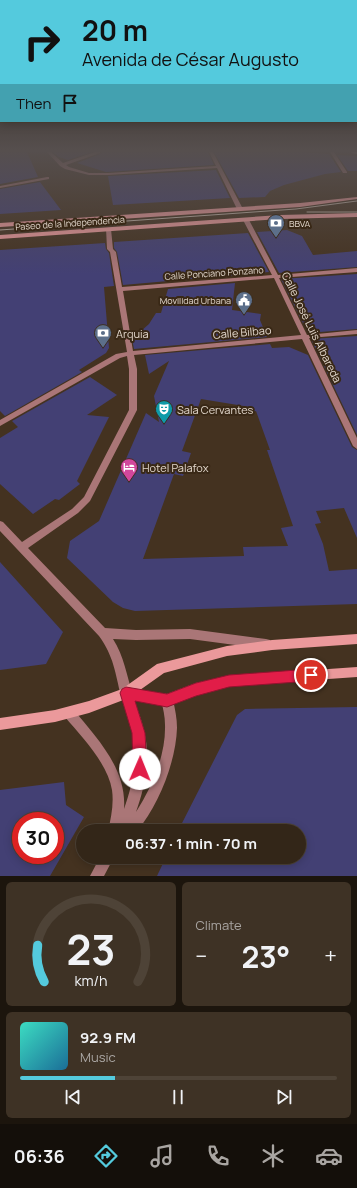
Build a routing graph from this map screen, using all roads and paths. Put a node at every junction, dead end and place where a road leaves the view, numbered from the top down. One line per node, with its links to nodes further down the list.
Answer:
1 (232, 193): 3 (street)
2 (357, 198): 3 (street, Paseo de la Independencia)
3 (240, 209): 6 (street, Paseo de la Independencia)
4 (357, 215): 5 (street, Paseo de la Independencia)
5 (246, 220): 7 (street, Paseo de la Independencia); 10 (street, Calle José Luis Albareda)
6 (0, 225)
7 (108, 229): 8 (street, Paseo de la Independencia); 11 (street)
8 (0, 237)
9 (357, 270): 10 (street, Calle Ponciano Ponzano)
10 (276, 277): 11 (street, Calle Ponciano Ponzano); 13 (street, Calle José Luis Albareda)
11 (119, 289): 14 (street)
12 (357, 332): 13 (street, Calle Bilbao)
13 (305, 337): 14 (street, Calle Bilbao); 16 (street, Calle José Luis Albareda)
14 (130, 354): 15 (street, Calle Bilbao); 18 (street)
15 (0, 423)
16 (357, 446)
17 (0, 525): 18 (street)
18 (21, 547): 19 (street)
19 (103, 633): 21 (street); 23 (street)
20 (357, 638): 21 (street)
21 (272, 645): 23 (street)
22 (357, 672): 24 (street)
23 (126, 693): 24 (street); 25 (street); 28 (street)
24 (167, 700): 29 (street)
25 (68, 713): 26 (street); 27 (street)
26 (0, 724)
27 (116, 824)
28 (124, 824)
29 (134, 824)
30 (103, 864): 31 (street)
31 (97, 876)

